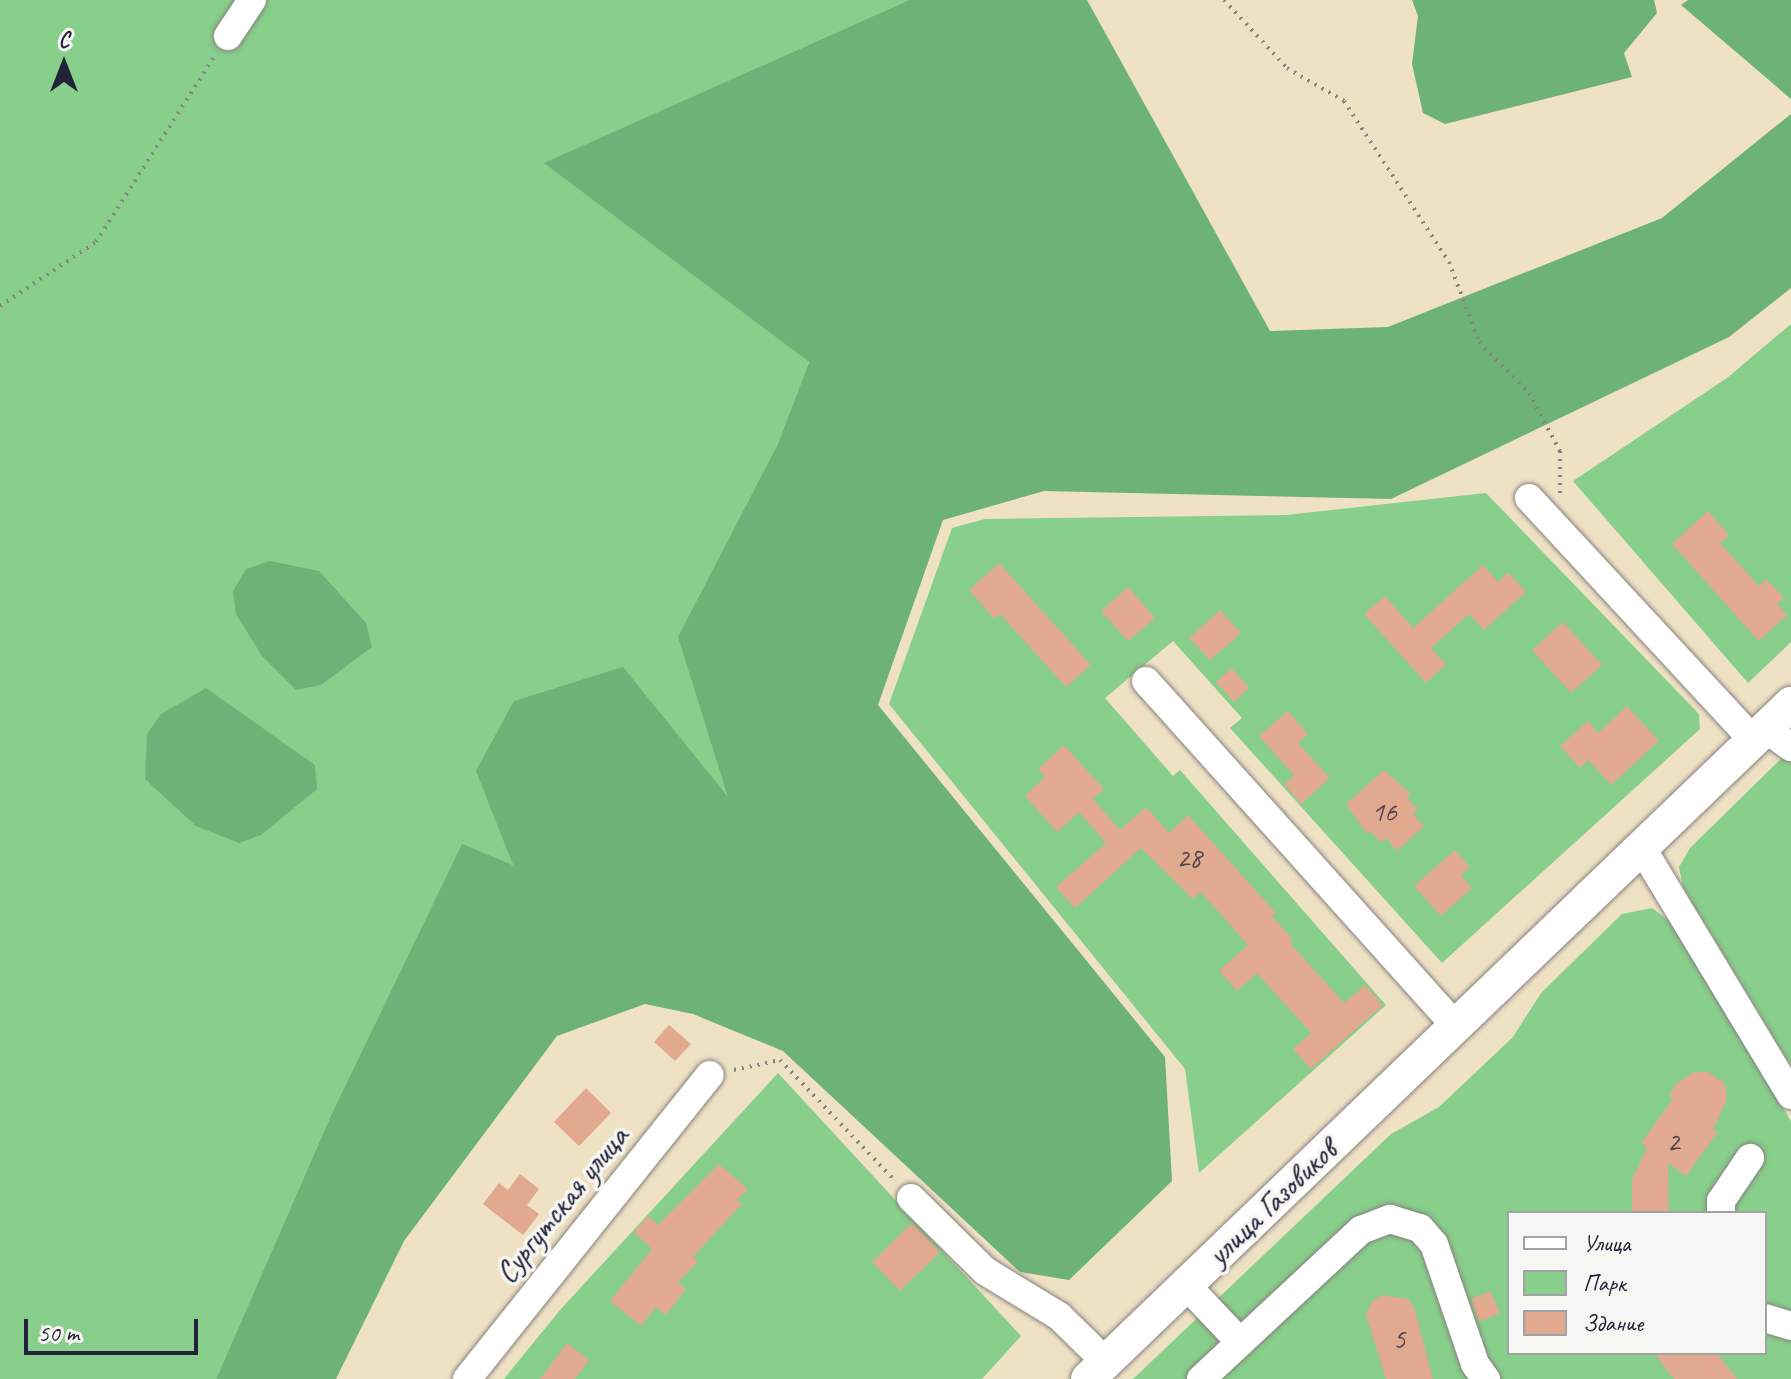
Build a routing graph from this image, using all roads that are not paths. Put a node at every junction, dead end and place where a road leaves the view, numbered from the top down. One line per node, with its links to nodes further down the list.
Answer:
1 (252, 0): 2 (street)
2 (228, 36)
3 (1529, 498): 6 (street)
4 (1146, 681): 8 (street)
5 (1791, 704): 6 (street, улица Газовиков)
6 (1770, 739): 7 (street, улица Газовиков)
7 (1643, 850): 8 (street, улица Газовиков); 10 (street)
8 (1457, 1028): 14 (street, улица Газовиков)
9 (710, 1075): 19 (street, Сургутская улица)
10 (1791, 1095)
11 (1750, 1158): 13 (street)
12 (911, 1198): 18 (street)
13 (1721, 1211)
14 (1186, 1285): 17 (street); 18 (street, улица Газовиков)
15 (1767, 1319): 16 (street)
16 (1791, 1326)
17 (1240, 1342): 20 (street); 21 (street)
18 (1097, 1370)
19 (467, 1379)
20 (1201, 1379)
21 (1486, 1379)

